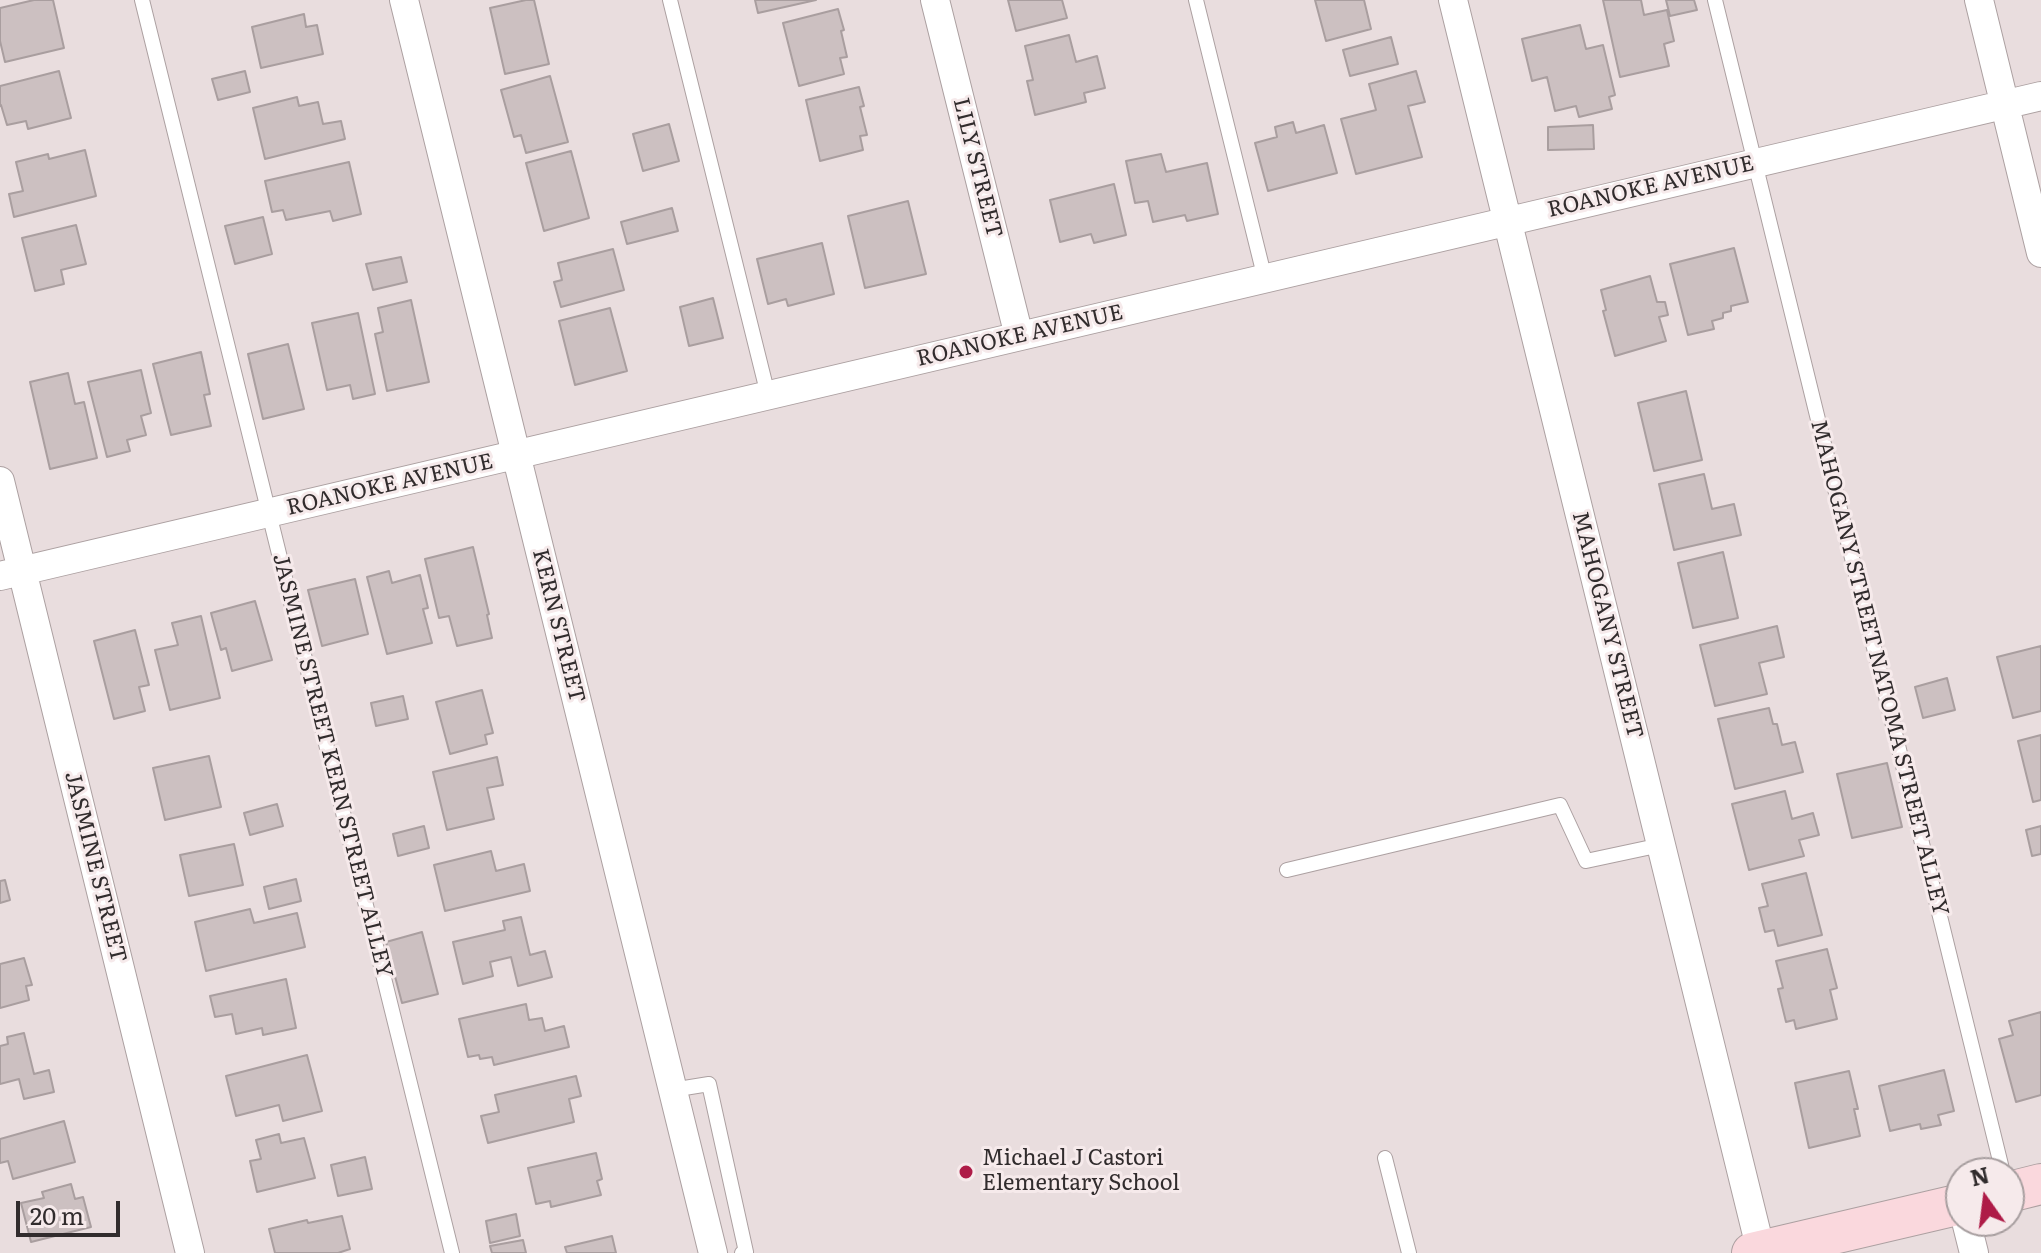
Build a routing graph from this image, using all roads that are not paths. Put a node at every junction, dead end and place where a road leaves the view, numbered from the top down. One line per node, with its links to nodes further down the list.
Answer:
1 (142, 0): 19 (lane, JASMINE STREET KERN STREET ALLEY)
2 (404, 0): 17 (street, KERN STREET)
3 (670, 0): 16 (lane)
4 (935, 0): 15 (street, LILY STREET)
5 (1196, 0): 14 (lane)
6 (1453, 0): 12 (street, MAHOGANY STREET)
7 (1715, 0): 11 (lane, MAHOGANY STREET NATOMA STREET ALLEY)
8 (1979, 0): 10 (street)
9 (2041, 96): 10 (street, ROANOKE AVENUE)
10 (2005, 104): 11 (street, ROANOKE AVENUE); 13 (street)
11 (1755, 163): 12 (street, ROANOKE AVENUE); 24 (lane, MAHOGANY STREET NATOMA STREET ALLEY)
12 (1508, 221): 14 (street, ROANOKE AVENUE); 21 (street, MAHOGANY STREET)
13 (2041, 253)
14 (1265, 279): 15 (street, ROANOKE AVENUE)
15 (1019, 336): 16 (street, ROANOKE AVENUE)
16 (768, 395): 17 (street, ROANOKE AVENUE)
17 (516, 455): 19 (street, ROANOKE AVENUE); 23 (street, KERN STREET)
18 (0, 481): 20 (street, JASMINE STREET)
19 (269, 513): 20 (street, ROANOKE AVENUE); 29 (lane, JASMINE STREET KERN STREET ALLEY)
20 (11, 574): 28 (street, JASMINE STREET)
21 (1661, 845): 22 (lane); 27 (street, MAHOGANY STREET)
22 (1287, 870)
23 (672, 1090): 30 (street, KERN STREET); 31 (lane)
24 (1999, 1157)
25 (1385, 1158): 32 (lane)
26 (1945, 1208): 27 (street)
27 (1756, 1252)
28 (190, 1253)
29 (452, 1253)
30 (713, 1253)
31 (742, 1253)
32 (1409, 1253)

